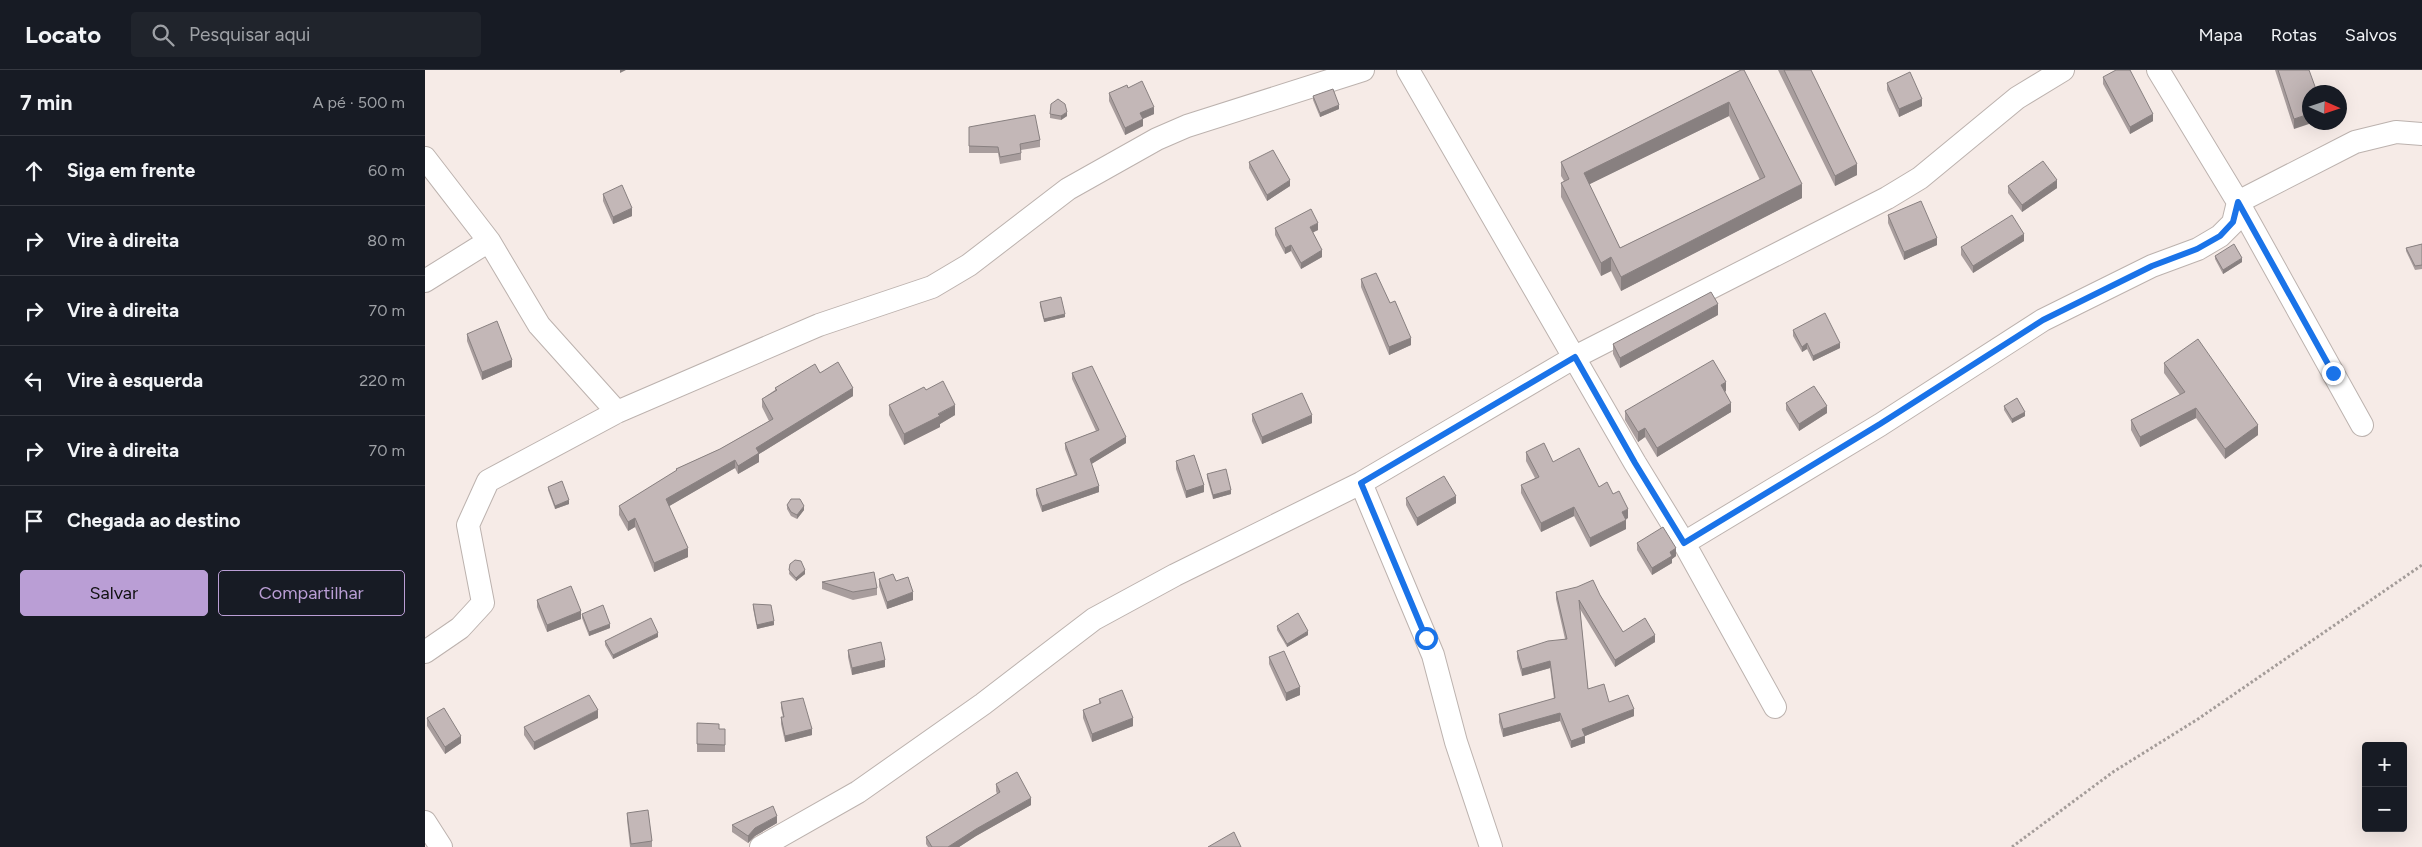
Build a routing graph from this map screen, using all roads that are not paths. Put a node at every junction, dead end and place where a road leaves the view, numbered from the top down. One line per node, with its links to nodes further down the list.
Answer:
1 (1363, 70): 11 (street)
2 (1408, 70): 10 (street)
3 (2063, 70): 10 (street)
4 (2157, 70): 7 (street)
5 (2422, 134): 7 (street)
6 (425, 158): 8 (street)
7 (2238, 202): 12 (street); 14 (street)
8 (489, 241): 9 (street); 11 (street)
9 (425, 281)
10 (1575, 357): 13 (street); 14 (street)
11 (617, 412): 15 (street)
12 (2362, 425)
13 (1361, 483): 19 (street); 20 (street)
14 (1684, 543): 16 (street)
15 (425, 652)
16 (1775, 708)
17 (425, 822): 18 (street)
18 (441, 847)
19 (761, 847)
20 (1491, 847)

